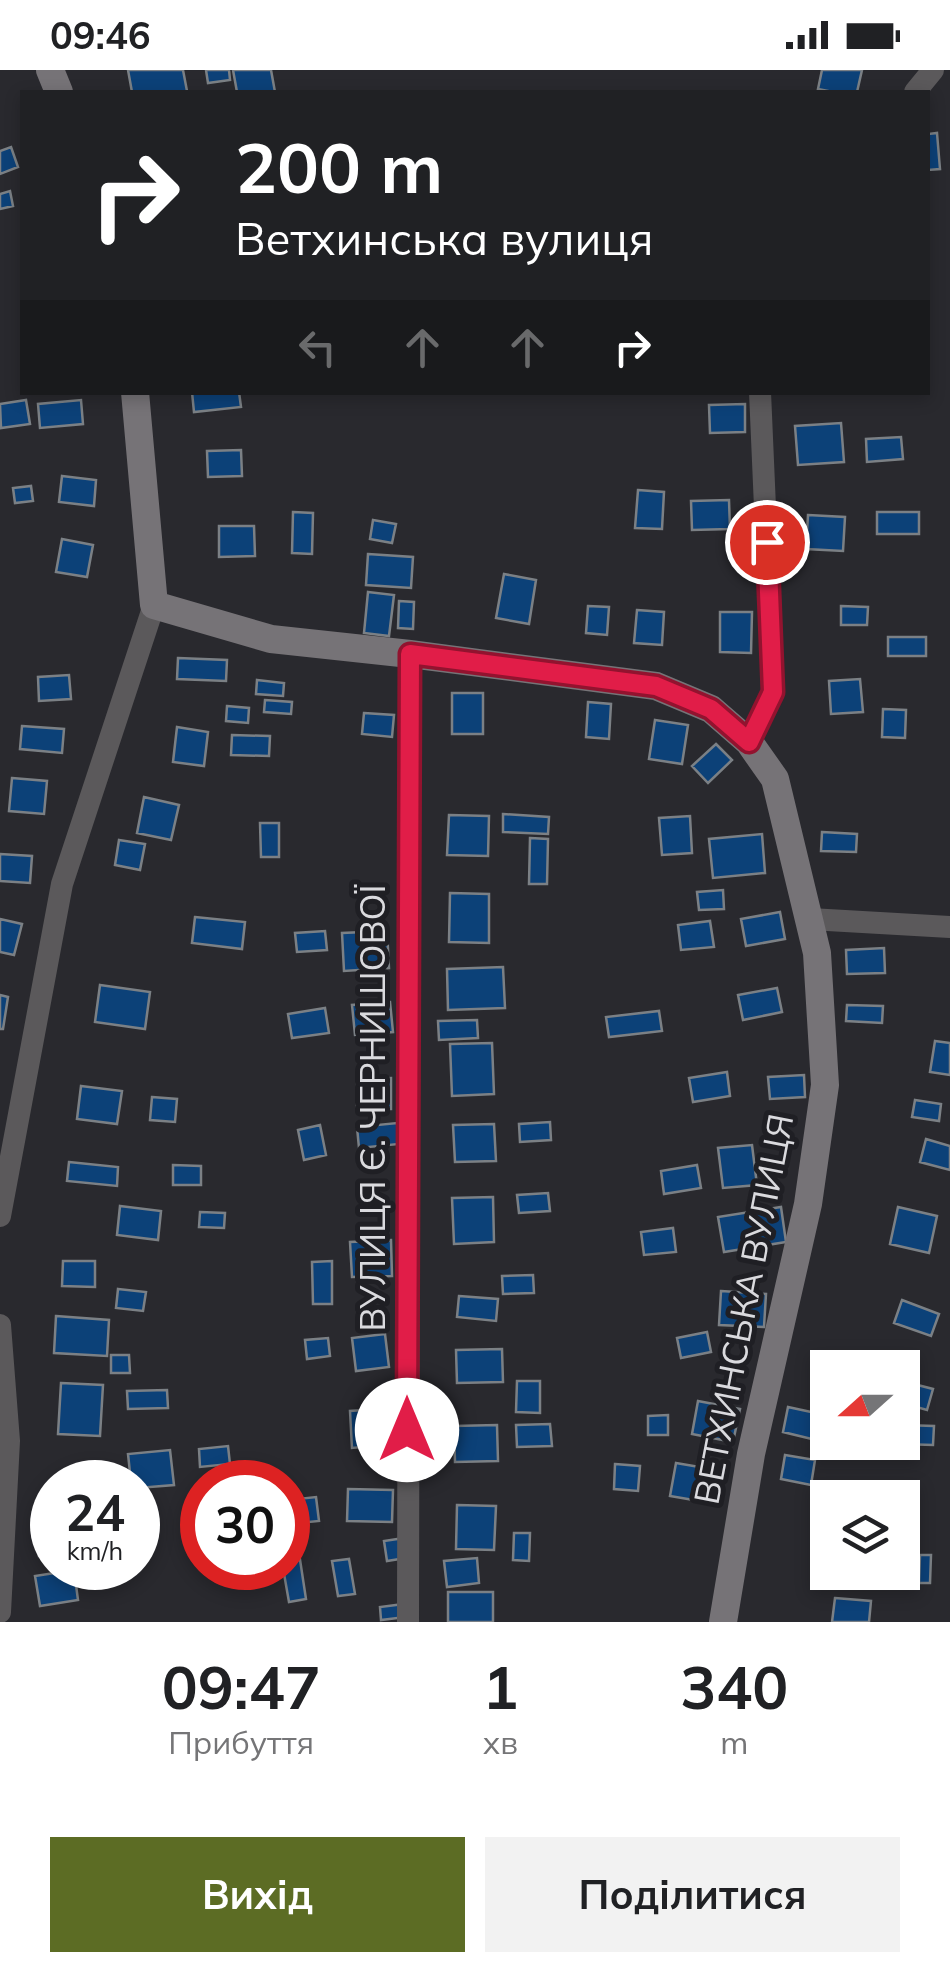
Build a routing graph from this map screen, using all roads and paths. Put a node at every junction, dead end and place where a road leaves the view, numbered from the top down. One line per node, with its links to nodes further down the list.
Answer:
1 (933, 70): 2 (street)
2 (918, 90)
3 (134, 395): 5 (main road)
4 (760, 395): 7 (street)
5 (154, 605): 6 (main road, ВЕТХИНСЬКА ВУЛИЦЯ); 10 (street)
6 (410, 654): 7 (main road, ВЕТХИНСЬКА ВУЛИЦЯ); 13 (street, ВУЛИЦЯ Є. ЧЕРНИШОВОЇ)
7 (749, 742): 8 (main road, ВЕТХИНСЬКА ВУЛИЦЯ)
8 (810, 919): 9 (street); 14 (main road, ВЕТХИНСЬКА ВУЛИЦЯ)
9 (950, 928)
10 (0, 1216)
11 (0, 1325): 12 (street)
12 (0, 1612)
13 (408, 1622)
14 (724, 1622)

